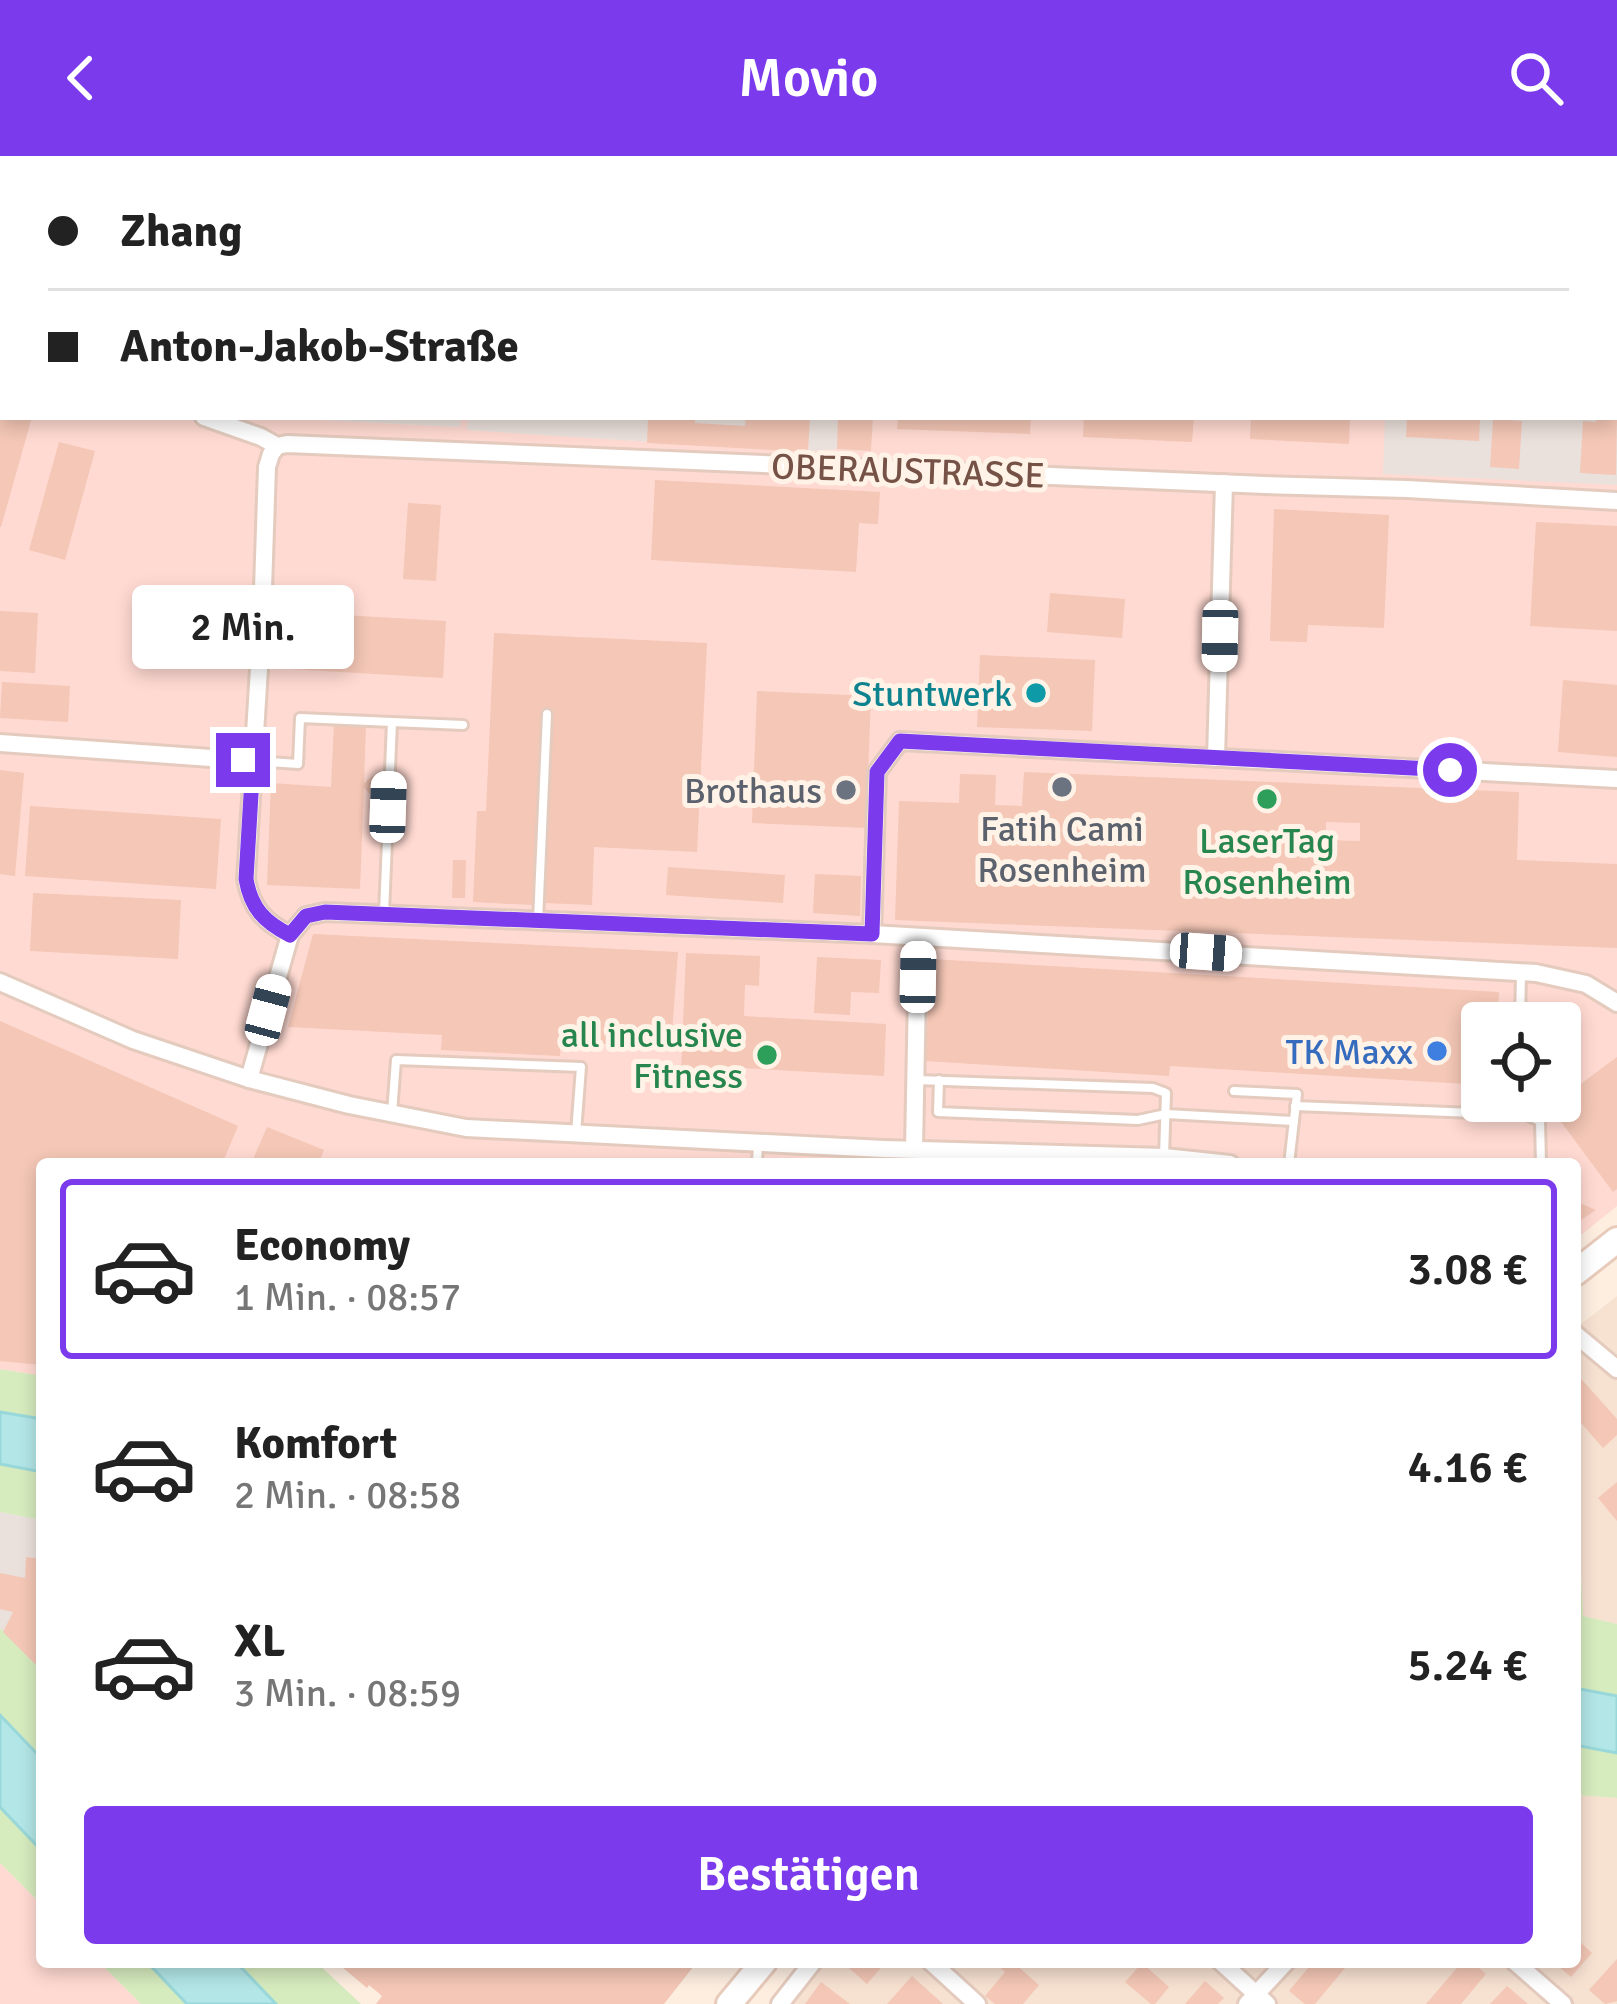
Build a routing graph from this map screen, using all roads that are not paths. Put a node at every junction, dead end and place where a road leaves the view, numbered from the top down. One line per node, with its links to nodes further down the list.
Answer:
1 (213, 420): 2 (street, OBERAUSTRASSE)
2 (278, 446): 3 (street, OBERAUSTRASSE); 10 (street)
3 (1223, 483): 4 (street, OBERAUSTRASSE); 9 (street)
4 (1617, 501)
5 (547, 715): 13 (lane)
6 (392, 722): 7 (lane); 10 (lane); 12 (lane)
7 (463, 725)
8 (0, 743): 10 (street)
9 (1216, 758): 11 (street); 14 (street)
10 (253, 761): 15 (street)
11 (1617, 778)
12 (384, 915): 13 (street); 15 (street)
13 (538, 922): 14 (street)
14 (872, 934): 16 (street)
15 (290, 935): 21 (street)
16 (918, 937): 17 (street); 22 (street)
17 (1521, 972): 19 (lane); 20 (street)
18 (0, 982): 21 (street)
19 (1520, 1002)
20 (1617, 1004)
21 (249, 1079): 27 (street)
22 (916, 1080): 23 (lane); 33 (street)
23 (939, 1080): 28 (lane); 28 (lane)
24 (1234, 1091): 25 (lane)
25 (1295, 1106): 26 (lane); 29 (lane)
26 (1461, 1112)
27 (392, 1113): 31 (street); 31 (lane)
28 (1166, 1114): 29 (lane); 36 (lane)
29 (1294, 1121): 39 (lane)
30 (1540, 1122): 40 (lane)
31 (576, 1134): 32 (street)
32 (758, 1142): 34 (street); 37 (lane)
33 (914, 1149): 34 (street); 35 (street)
34 (884, 1156)
35 (966, 1157): 36 (street)
36 (1164, 1157): 38 (street)
37 (757, 1158)
38 (1173, 1158)
39 (1290, 1158)
40 (1541, 1158)
41 (1617, 1240): 42 (main road)
42 (1581, 1268)
43 (1581, 1339): 44 (street)
44 (1617, 1369)
45 (759, 1968): 52 (main road)
46 (808, 1968): 53 (street)
47 (938, 1968): 54 (street)
48 (1227, 1968): 51 (street)
49 (1282, 1968): 51 (street)
50 (1522, 1968): 55 (street)
51 (1257, 2001)
52 (729, 2004)
53 (780, 2004)
54 (977, 2004)
55 (1563, 2004)

